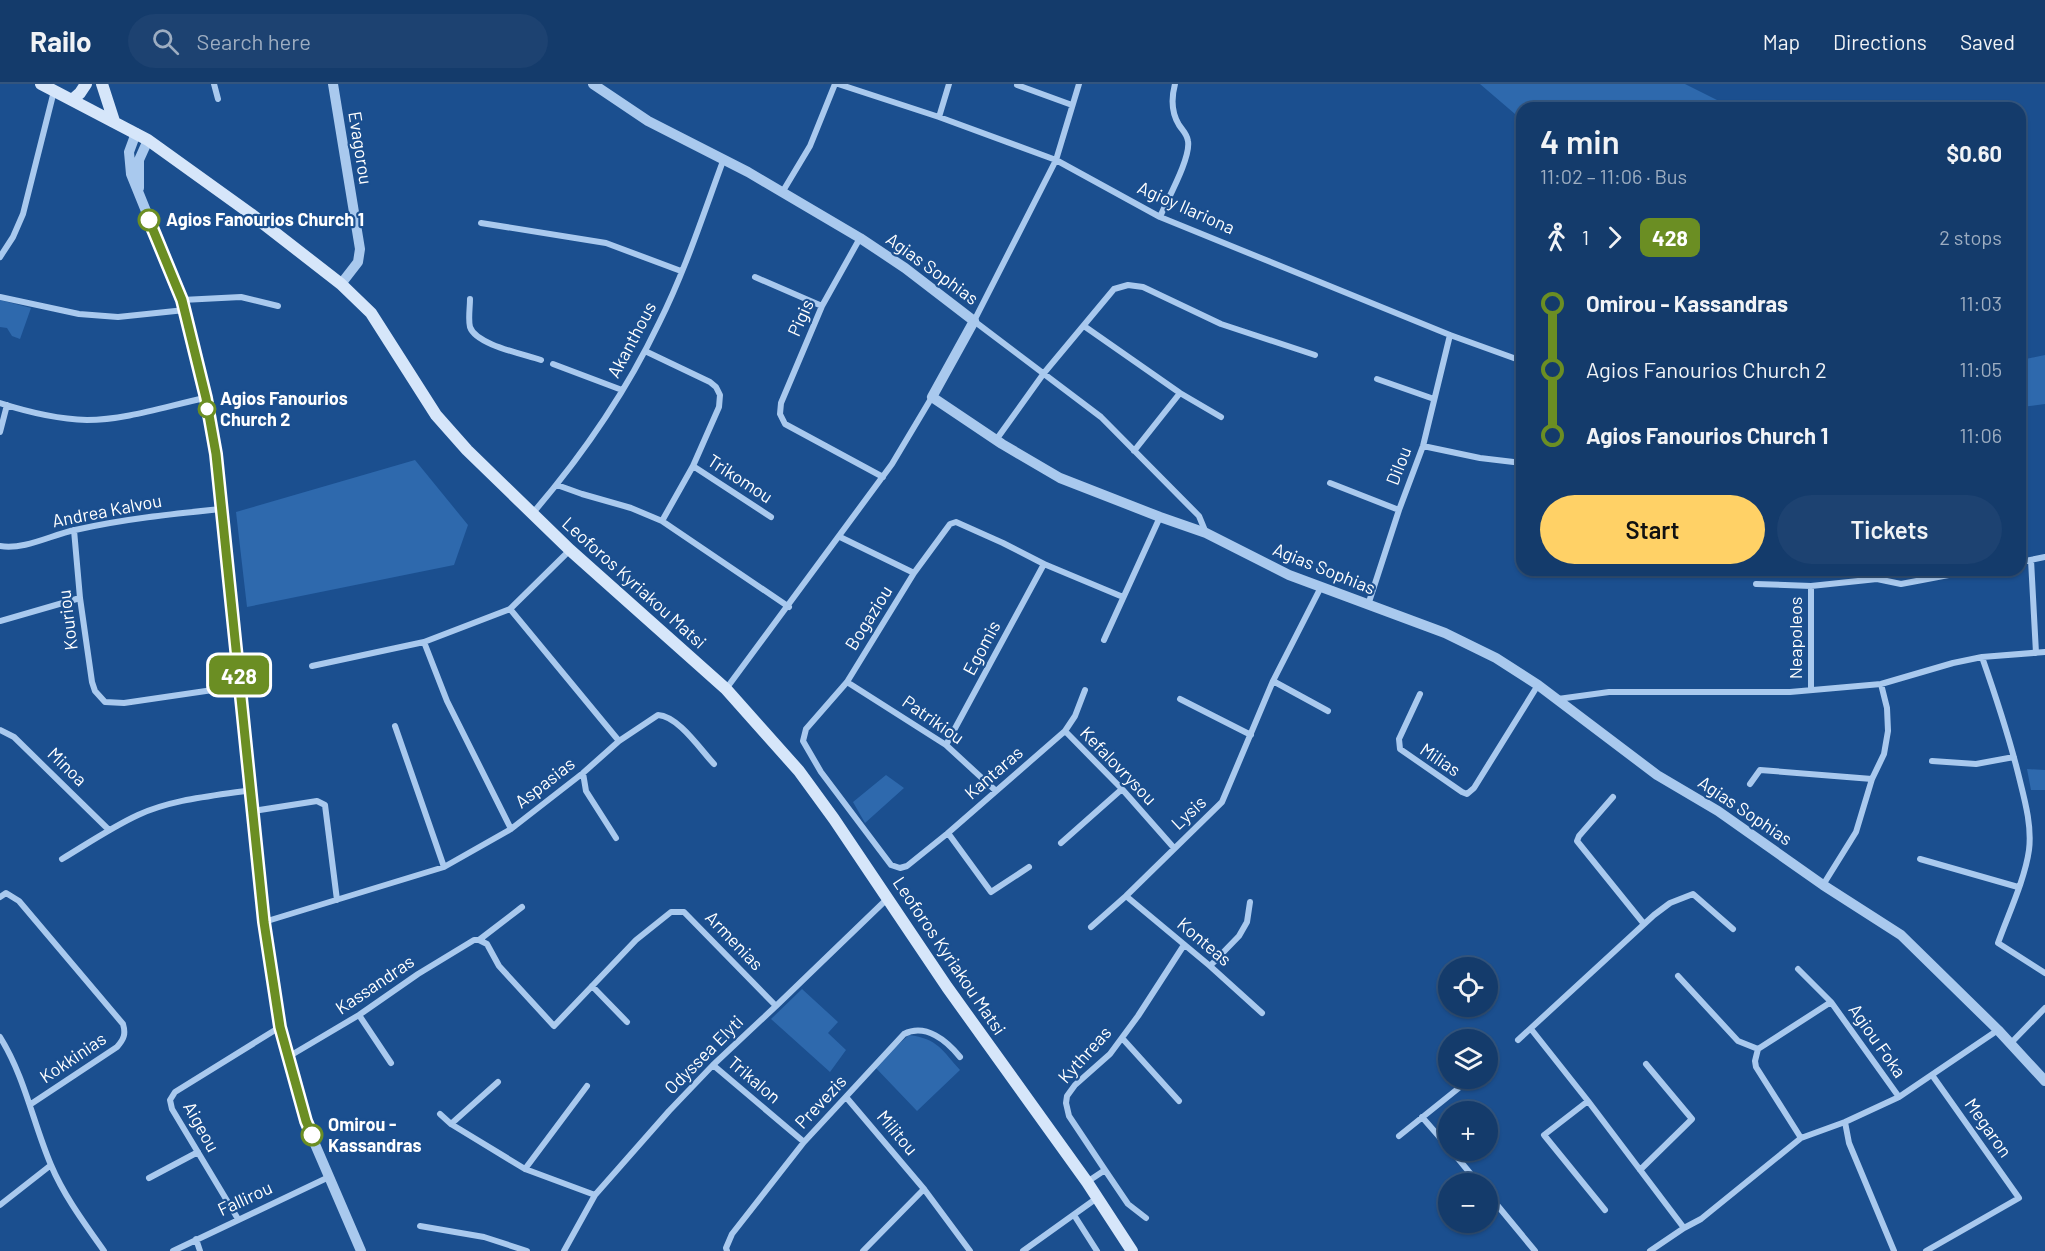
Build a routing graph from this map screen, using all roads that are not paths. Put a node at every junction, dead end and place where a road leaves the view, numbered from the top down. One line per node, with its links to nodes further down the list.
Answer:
1 (41, 84): 12 (main road, Leoforos Kyriakou Matsi)
2 (86, 84): 14 (main road)
3 (102, 84): 17 (main road)
4 (213, 84): 13 (street)
5 (333, 84): 30 (street, Evagorou)
6 (593, 84): 21 (street, Agias Sophias)
7 (836, 84): 16 (street, Agioy Ilariona); 22 (street)
8 (949, 84): 16 (street)
9 (1079, 84): 15 (street)
10 (1175, 84): 24 (street)
11 (1017, 85): 15 (street)
12 (54, 91): 14 (main road, Leoforos Kyriakou Matsi); 27 (street)
13 (218, 99)
14 (72, 100): 17 (main road, Leoforos Kyriakou Matsi)
15 (1072, 105): 20 (street)
16 (939, 117): 20 (street, Agioy Ilariona)
17 (114, 121): 18 (main road, Leoforos Kyriakou Matsi)
18 (136, 133): 19 (main road, Leoforos Kyriakou Matsi); 23 (street)
19 (148, 140): 23 (street); 30 (main road, Leoforos Kyriakou Matsi)
20 (1056, 160): 24 (street, Agioy Ilariona); 36 (street)
21 (723, 161): 22 (street, Agias Sophias); 28 (street, Akanthous)
22 (783, 192): 26 (street, Agias Sophias)
23 (139, 194): 33 (street)
24 (1160, 217): 38 (street, Agioy Ilariona)
25 (481, 223): 28 (street)
26 (860, 238): 35 (street, Pigis); 36 (street, Agias Sophias)
27 (0, 258)
28 (681, 271): 39 (street, Akanthous)
29 (755, 277): 35 (street)
30 (341, 284): 64 (main road, Leoforos Kyriakou Matsi)
31 (0, 297): 33 (street)
32 (470, 299): 42 (street)
33 (183, 305): 34 (street); 49 (street)
34 (278, 306)
35 (822, 306): 59 (street, Pigis)
36 (974, 321): 44 (street, Agias Sophias); 48 (street)
37 (1084, 326): 40 (street); 44 (street); 47 (street)
38 (1450, 335): 41 (street, Agioy Ilariona); 50 (street, Dilou)
39 (645, 351): 46 (street, Akanthous); 58 (street, Trikomou)
40 (1315, 356)
41 (1516, 359)
42 (541, 360)
43 (552, 364): 46 (street)
44 (1044, 373): 54 (street); 56 (street, Agias Sophias)
45 (1377, 379): 50 (street)
46 (622, 390): 61 (street, Akanthous)
47 (1180, 393): 52 (street); 56 (street)
48 (932, 397): 54 (street); 59 (street)
49 (206, 398): 51 (street); 62 (street)
50 (1434, 399): 55 (street, Dilou)
51 (4, 404): 53 (street)
52 (1221, 417)
53 (0, 432)
54 (996, 440): 66 (street)
55 (1423, 446): 57 (street); 63 (street, Dilou)
56 (1134, 451): 69 (street, Agias Sophias)
57 (1516, 461)
58 (693, 466): 65 (street, Trikomou); 67 (street, Trikomou)
59 (883, 477): 70 (street)
60 (1330, 483): 63 (street)
61 (557, 485): 64 (street, Akanthous); 67 (street)
62 (221, 509): 68 (street, Andrea Kalvou); 97 (street)
63 (1399, 510): 84 (street, Dilou)
64 (531, 514): 72 (main road, Leoforos Kyriakou Matsi)
65 (771, 517)
66 (1160, 517): 69 (street); 82 (street)
67 (662, 521): 85 (street)
68 (74, 530): 71 (street, Andrea Kalvou); 83 (street, Kouriou)
69 (1206, 533): 81 (street, Agias Sophias)
70 (840, 537): 77 (street); 85 (street)
71 (0, 546)
72 (570, 550): 86 (street); 99 (main road, Leoforos Kyriakou Matsi)
73 (2045, 557): 75 (street)
74 (2026, 560): 75 (street)
75 (2031, 560): 91 (street)
76 (1044, 564): 77 (street, Bogaziou); 82 (street); 111 (street, Egomis)
77 (914, 573): 95 (street, Bogaziou)
78 (1943, 576): 80 (street)
79 (1756, 584): 80 (street)
80 (1811, 586): 101 (street, Neapoleos)
81 (1321, 588): 84 (street, Agias Sophias); 94 (street, Lysis)
82 (1123, 597): 88 (street)
83 (80, 598): 87 (street); 97 (street, Kouriou)
84 (1368, 606): 98 (street, Agias Sophias)
85 (789, 607): 99 (street)
86 (510, 609): 89 (street); 110 (street)
87 (0, 621)
88 (1104, 640)
89 (424, 642): 93 (street); 124 (street)
90 (2045, 652): 91 (street)
91 (2036, 653): 92 (street)
92 (1982, 657): 96 (street); 112 (street)
93 (312, 666)
94 (1273, 681): 105 (street); 109 (street, Lysis)
95 (847, 682): 111 (street, Patrikiou); 123 (street, Bogaziou)
96 (1881, 684): 101 (street); 116 (street)
97 (240, 686): 119 (street)
98 (1538, 686): 102 (street, Milias); 104 (street, Agias Sophias)
99 (726, 689): 125 (main road, Leoforos Kyriakou Matsi)
100 (1085, 690): 108 (street, Kantaras)
101 (1811, 690): 104 (street)
102 (1420, 694)
103 (1180, 699): 109 (street)
104 (1556, 700): 135 (street, Agias Sophias)
105 (1328, 711)
106 (395, 726): 133 (street)
107 (0, 730): 126 (street, Minoa)
108 (1065, 731): 118 (street, Kefalovrysou); 120 (street, Kantaras)
109 (1251, 735): 130 (street, Lysis)
110 (619, 741): 114 (street, Aspasias); 115 (street, Aspasias)
111 (946, 746): 120 (street, Patrikiou)
112 (2014, 757): 113 (street); 136 (street)
113 (1932, 761)
114 (714, 764)
115 (583, 773): 124 (street, Aspasias); 128 (street)
116 (1872, 779): 117 (street); 135 (street)
117 (1750, 784)
118 (1122, 789): 129 (street); 130 (street, Kefalovrysou)
119 (251, 790): 122 (street); 126 (street)
120 (996, 790): 127 (street, Kantaras)
121 (1613, 797): 144 (street)
122 (253, 810): 140 (street); 143 (street)
123 (856, 820): 125 (street); 127 (street, Kantaras)
124 (511, 829): 133 (street, Aspasias)
125 (841, 829): 139 (main road, Leoforos Kyriakou Matsi)
126 (109, 830): 131 (street)
127 (948, 833): 134 (street)
128 (616, 838)
129 (1061, 843)
130 (1174, 848): 137 (street, Lysis)
131 (62, 859)
132 (1920, 859): 136 (street)
133 (444, 867): 140 (street, Aspasias)
134 (1029, 867)
135 (1823, 885): 162 (street, Agias Sophias)
136 (2018, 887): 151 (street)
137 (1126, 896): 145 (street, Lysis); 148 (street, Konteas)
138 (0, 897): 182 (street, Kokkinias)
139 (888, 899): 155 (street, Odyssea Elyti); 200 (main road, Leoforos Kyriakou Matsi)
140 (337, 900): 143 (street, Aspasias)
141 (1250, 902): 149 (street)
142 (522, 908): 147 (street, Kassandras)
143 (264, 922): 160 (street)
144 (1644, 924): 146 (street); 161 (street)
145 (1091, 927)
146 (1733, 929)
147 (479, 940): 153 (street, Armenias); 158 (street, Kassandras)
148 (1184, 945): 149 (street, Konteas); 164 (street, Kythreas)
149 (1210, 966): 157 (street, Konteas)
150 (1798, 969): 154 (street, Agiou Foka)
151 (2045, 973)
152 (1678, 976): 167 (street)
153 (592, 986): 155 (street, Armenias); 159 (street)
154 (1831, 1002): 167 (street, Agiou Foka); 179 (street, Agiou Foka)
155 (776, 1006): 172 (street, Odyssea Elyti)
156 (2045, 1008): 166 (street)
157 (1262, 1013)
158 (359, 1015): 168 (street, Kassandras); 170 (street)
159 (627, 1022)
160 (280, 1027): 168 (street); 191 (street, Aigeou)
161 (1531, 1029): 165 (street); 181 (street)
162 (1998, 1030): 166 (street, Agias Sophias); 173 (street)
163 (0, 1037): 182 (street)
164 (1122, 1038): 180 (street); 195 (street, Kythreas)
165 (1518, 1040)
166 (2010, 1044): 174 (street, Agias Sophias)
167 (1758, 1049): 189 (street)
168 (288, 1057): 198 (street)
169 (960, 1057): 178 (street, Prevezis)
170 (391, 1063)
171 (1646, 1064): 196 (street)
172 (713, 1065): 190 (street, Trikalon); 202 (street, Odyssea Elyti)
173 (1932, 1075): 179 (street); 230 (street, Megaron)
174 (2045, 1081)
175 (498, 1082): 186 (street)
176 (587, 1086): 194 (street)
177 (1458, 1089): 184 (street)
178 (846, 1097): 190 (street, Prevezis); 201 (street, Militou)
179 (1899, 1097): 185 (street)
180 (1179, 1101)
181 (1588, 1101): 196 (street); 206 (street)
182 (31, 1104): 193 (street)
183 (440, 1114): 186 (street)
184 (1422, 1118): 187 (street); 188 (street)
185 (1845, 1122): 189 (street); 229 (street)
186 (451, 1124): 194 (street)
187 (1398, 1136)
188 (1438, 1136)
189 (1801, 1138): 212 (street)
190 (804, 1142): 214 (street, Prevezis)
191 (198, 1152): 199 (street); 210 (street, Aigeou)
192 (1460, 1161): 197 (street)
193 (51, 1165): 204 (street); 215 (street)
194 (525, 1169): 202 (street)
195 (1105, 1170): 200 (street); 209 (street, Kythreas)
196 (1640, 1170): 212 (street)
197 (1470, 1173)
198 (330, 1176): 210 (street, Fallirou); 218 (street)
199 (149, 1178)
200 (1087, 1182): 203 (main road, Leoforos Kyriakou Matsi)
201 (924, 1189): 221 (street); 222 (street, Militou)
202 (595, 1195): 220 (street, Odyssea Elyti)
203 (1097, 1198): 207 (main road, Leoforos Kyriakou Matsi); 208 (street)
204 (0, 1205)
205 (1498, 1206): 227 (street)
206 (1605, 1210)
207 (1104, 1211): 225 (main road, Leoforos Kyriakou Matsi); 226 (main road, Leoforos Kyriakou Matsi)
208 (1074, 1215): 223 (street); 224 (street)
209 (1146, 1218)
210 (237, 1219): 213 (street, Fallirou)
211 (420, 1226): 219 (street)
212 (1684, 1228): 228 (street)
213 (196, 1239): 216 (street, Fallirou); 217 (street)
214 (727, 1249)
215 (104, 1251)
216 (173, 1251)
217 (200, 1251)
218 (361, 1251)
219 (527, 1251)
220 (564, 1251)
221 (863, 1251)
222 (970, 1251)
223 (1023, 1251)
224 (1097, 1251)
225 (1123, 1251)
226 (1132, 1251)
227 (1535, 1251)
228 (1650, 1251)
229 (1894, 1251)
230 (1926, 1251)

